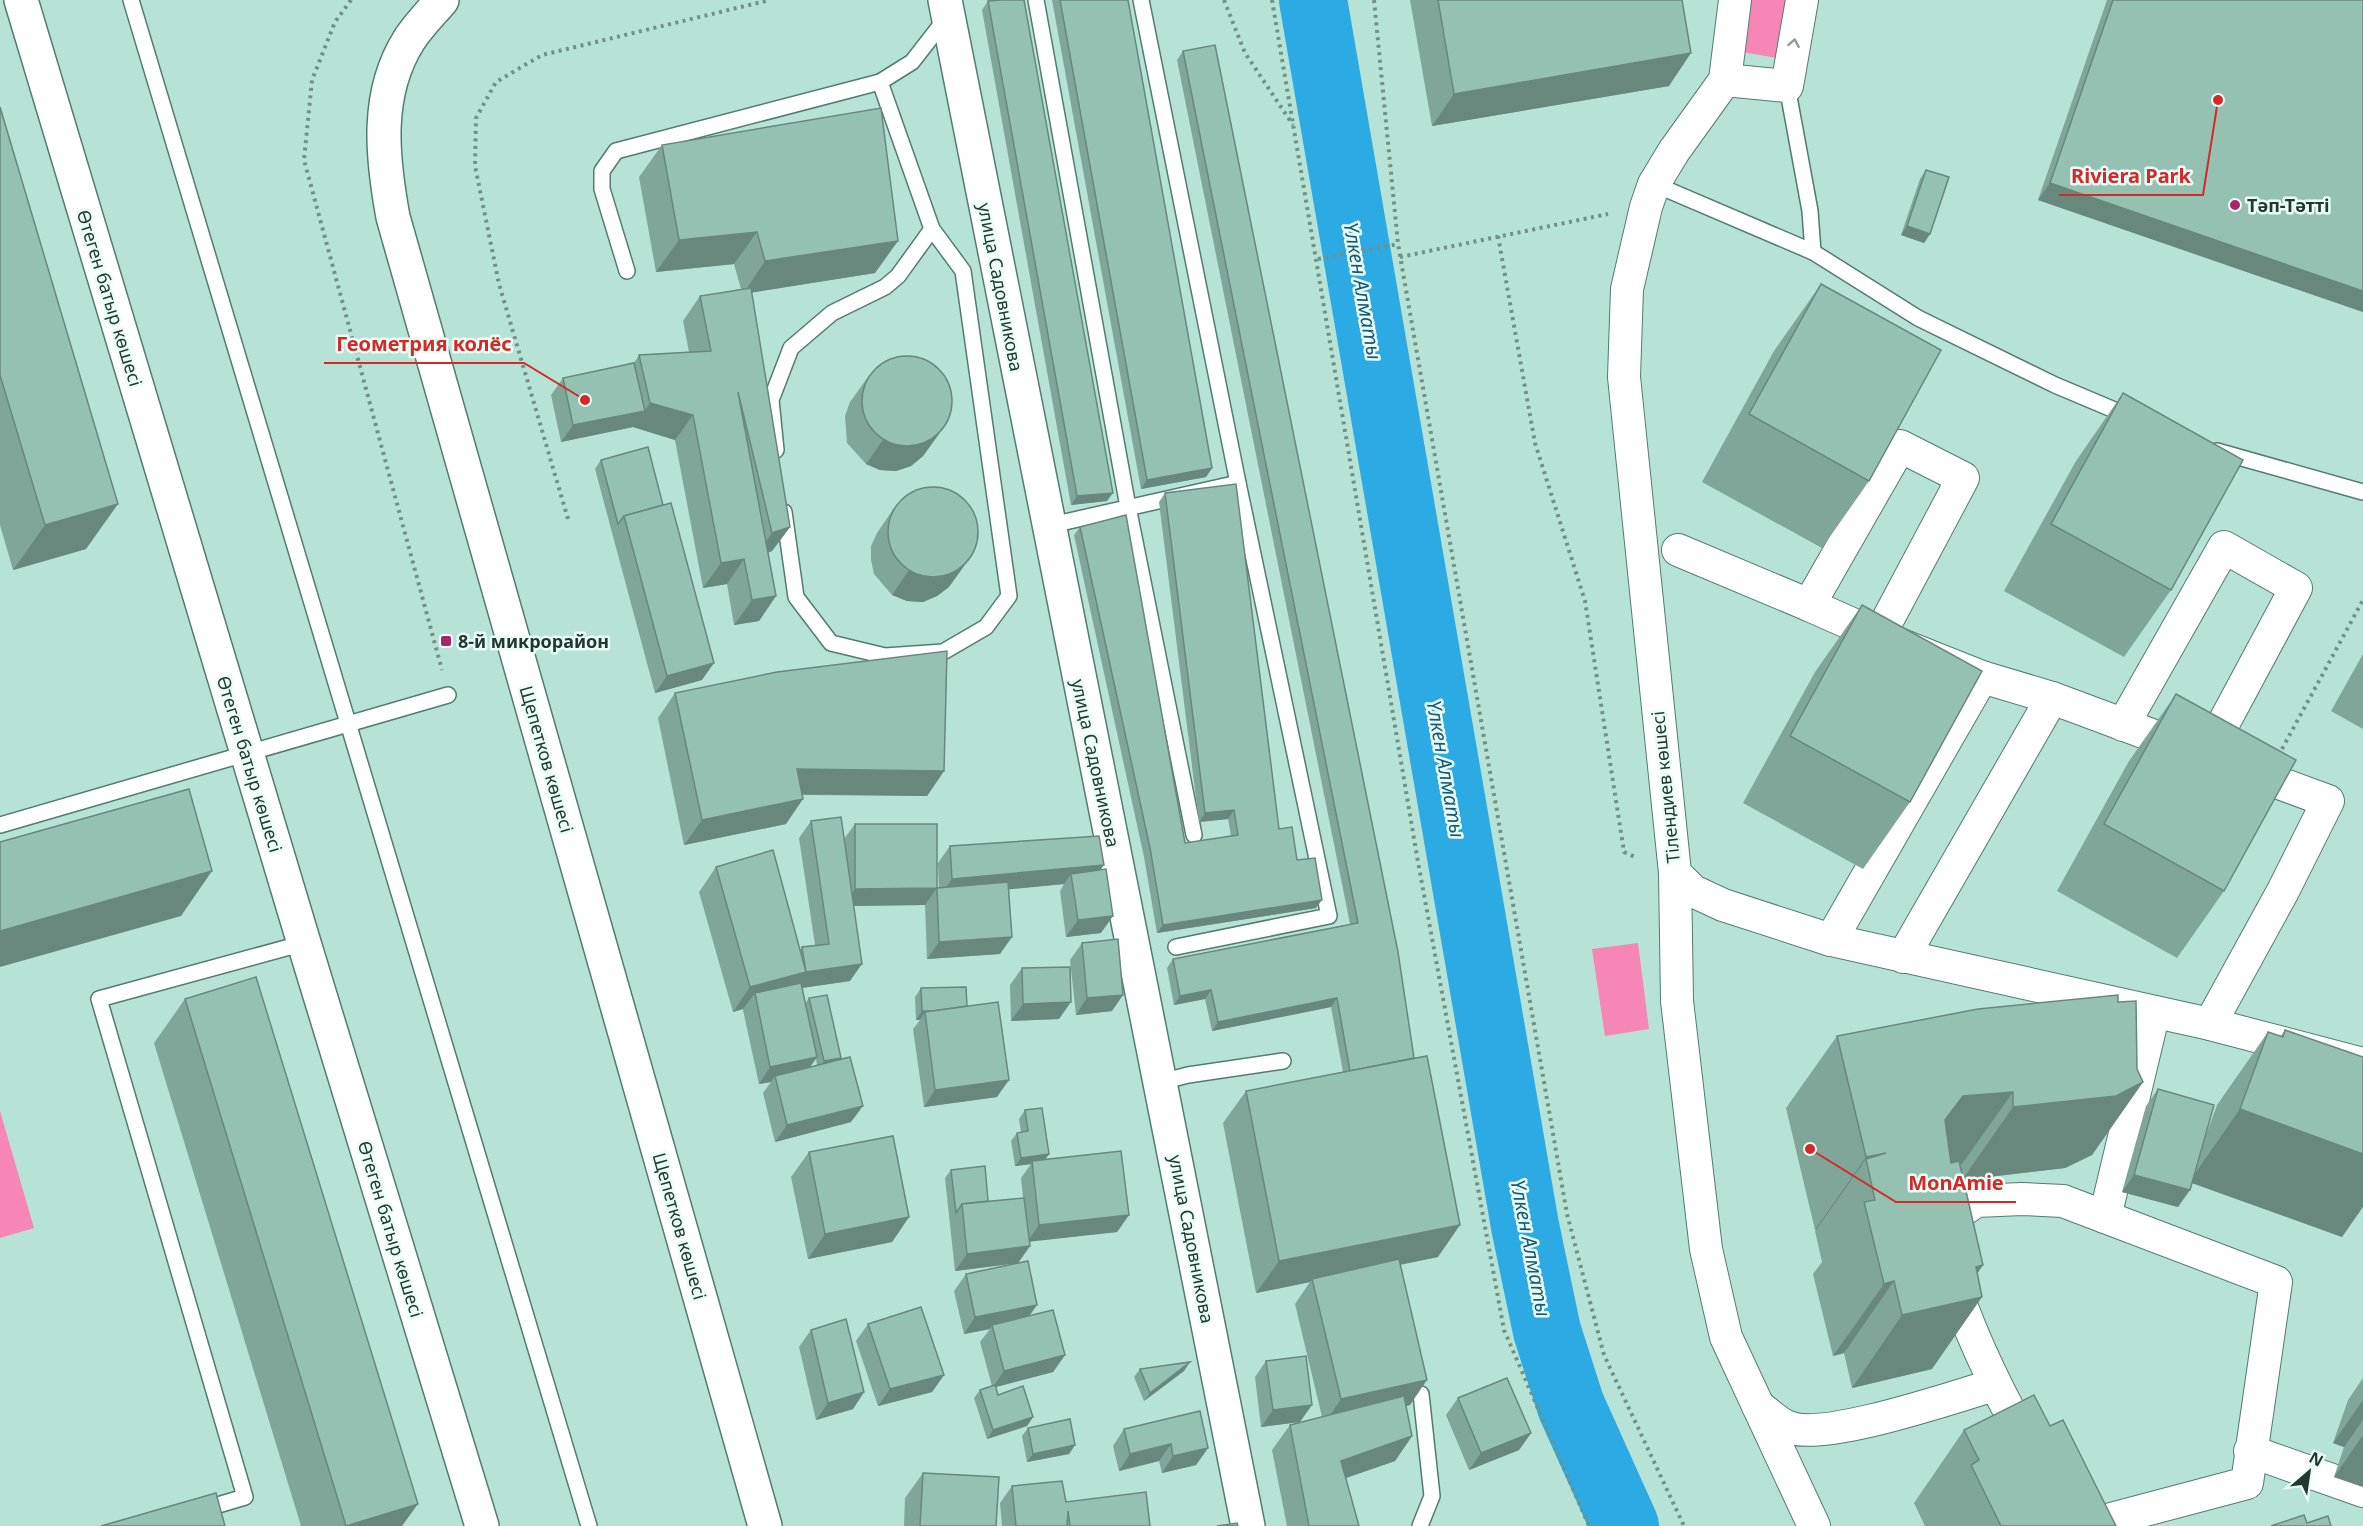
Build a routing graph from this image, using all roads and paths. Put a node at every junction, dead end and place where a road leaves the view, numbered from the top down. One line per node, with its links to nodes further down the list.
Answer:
1 (21, 0): 44 (street, Өтеген батыр көшесі)
2 (131, 0): 42 (lane)
3 (351, 0): 40 (path)
4 (442, 0): 70 (street, Щепетков көшесі)
5 (770, 0): 33 (path)
6 (1036, 0): 32 (lane)
7 (1141, 0): 29 (lane)
8 (1224, 0): 17 (path)
9 (1272, 0): 17 (path)
10 (1374, 0): 21 (path)
11 (1736, 0): 14 (street, Тілендиев көшесі)
12 (1802, 0): 16 (street, one-way to 12)
13 (946, 8): 15 (lane); 34 (street, улица Садовникова)
14 (1725, 80): 16 (street); 18 (street, Тілендиев көшесі)
15 (880, 82): 19 (lane); 25 (lane)
16 (1787, 86): 22 (lane)
17 (1295, 127): 24 (path)
18 (1650, 196): 20 (path); 22 (lane); 49 (street, Тілендиев көшесі)
19 (932, 229): 28 (lane); 30 (lane)
20 (1498, 236): 23 (path); 49 (path)
21 (1398, 244): 23 (path); 24 (path)
22 (1813, 252): 26 (lane)
23 (1400, 257): 74 (path)
24 (1318, 259): 73 (path)
25 (627, 271)
26 (2141, 422)
27 (2206, 448): 31 (lane)
28 (779, 469)
29 (1238, 483): 32 (lane); 52 (lane)
30 (781, 492)
31 (2363, 492)
32 (1128, 507): 34 (lane); 48 (lane)
33 (568, 519)
34 (1047, 526): 58 (street, улица Садовникова)
35 (1678, 550): 37 (street)
36 (2363, 600): 46 (path)
37 (1809, 605): 38 (street); 38 (street)
38 (1879, 636): 39 (street)
39 (1982, 677): 41 (street); 50 (street)
40 (448, 695): 42 (lane)
41 (2052, 698): 43 (street); 53 (street)
42 (349, 724): 44 (lane); 69 (lane)
43 (2123, 724): 45 (street); 45 (street)
44 (247, 754): 47 (lane); 51 (street, Өтеген батыр көшесі)
45 (2206, 756): 46 (street)
46 (2266, 778): 55 (street)
47 (0, 825)
48 (1194, 835)
49 (1675, 873): 50 (street, Тілендиев көшесі); 62 (street)
50 (1831, 940): 53 (street, Тілендиев көшесі)
51 (304, 943): 66 (lane); 68 (street, Өтеген батыр көшесі)
52 (1176, 947)
53 (1903, 957): 54 (street, Тілендиев көшесі)
54 (2154, 1012): 55 (street, Тілендиев көшесі); 59 (street)
55 (2210, 1024): 57 (street, Тілендиев көшесі)
56 (1283, 1061): 58 (lane)
57 (2363, 1064)
58 (1161, 1082): 71 (street, улица Садовникова)
59 (2105, 1216): 60 (street); 63 (street)
60 (1994, 1385): 62 (street); 64 (street)
61 (1421, 1394): 72 (lane)
62 (1758, 1406): 75 (street)
63 (2250, 1451): 65 (street); 67 (street)
64 (2045, 1476)
65 (2363, 1491)
66 (189, 1513)
67 (2074, 1519)
68 (482, 1526)
69 (589, 1526)
70 (765, 1526)
71 (1248, 1526)
72 (1420, 1526)
73 (1589, 1526)
74 (1684, 1526)
75 (1814, 1526)

